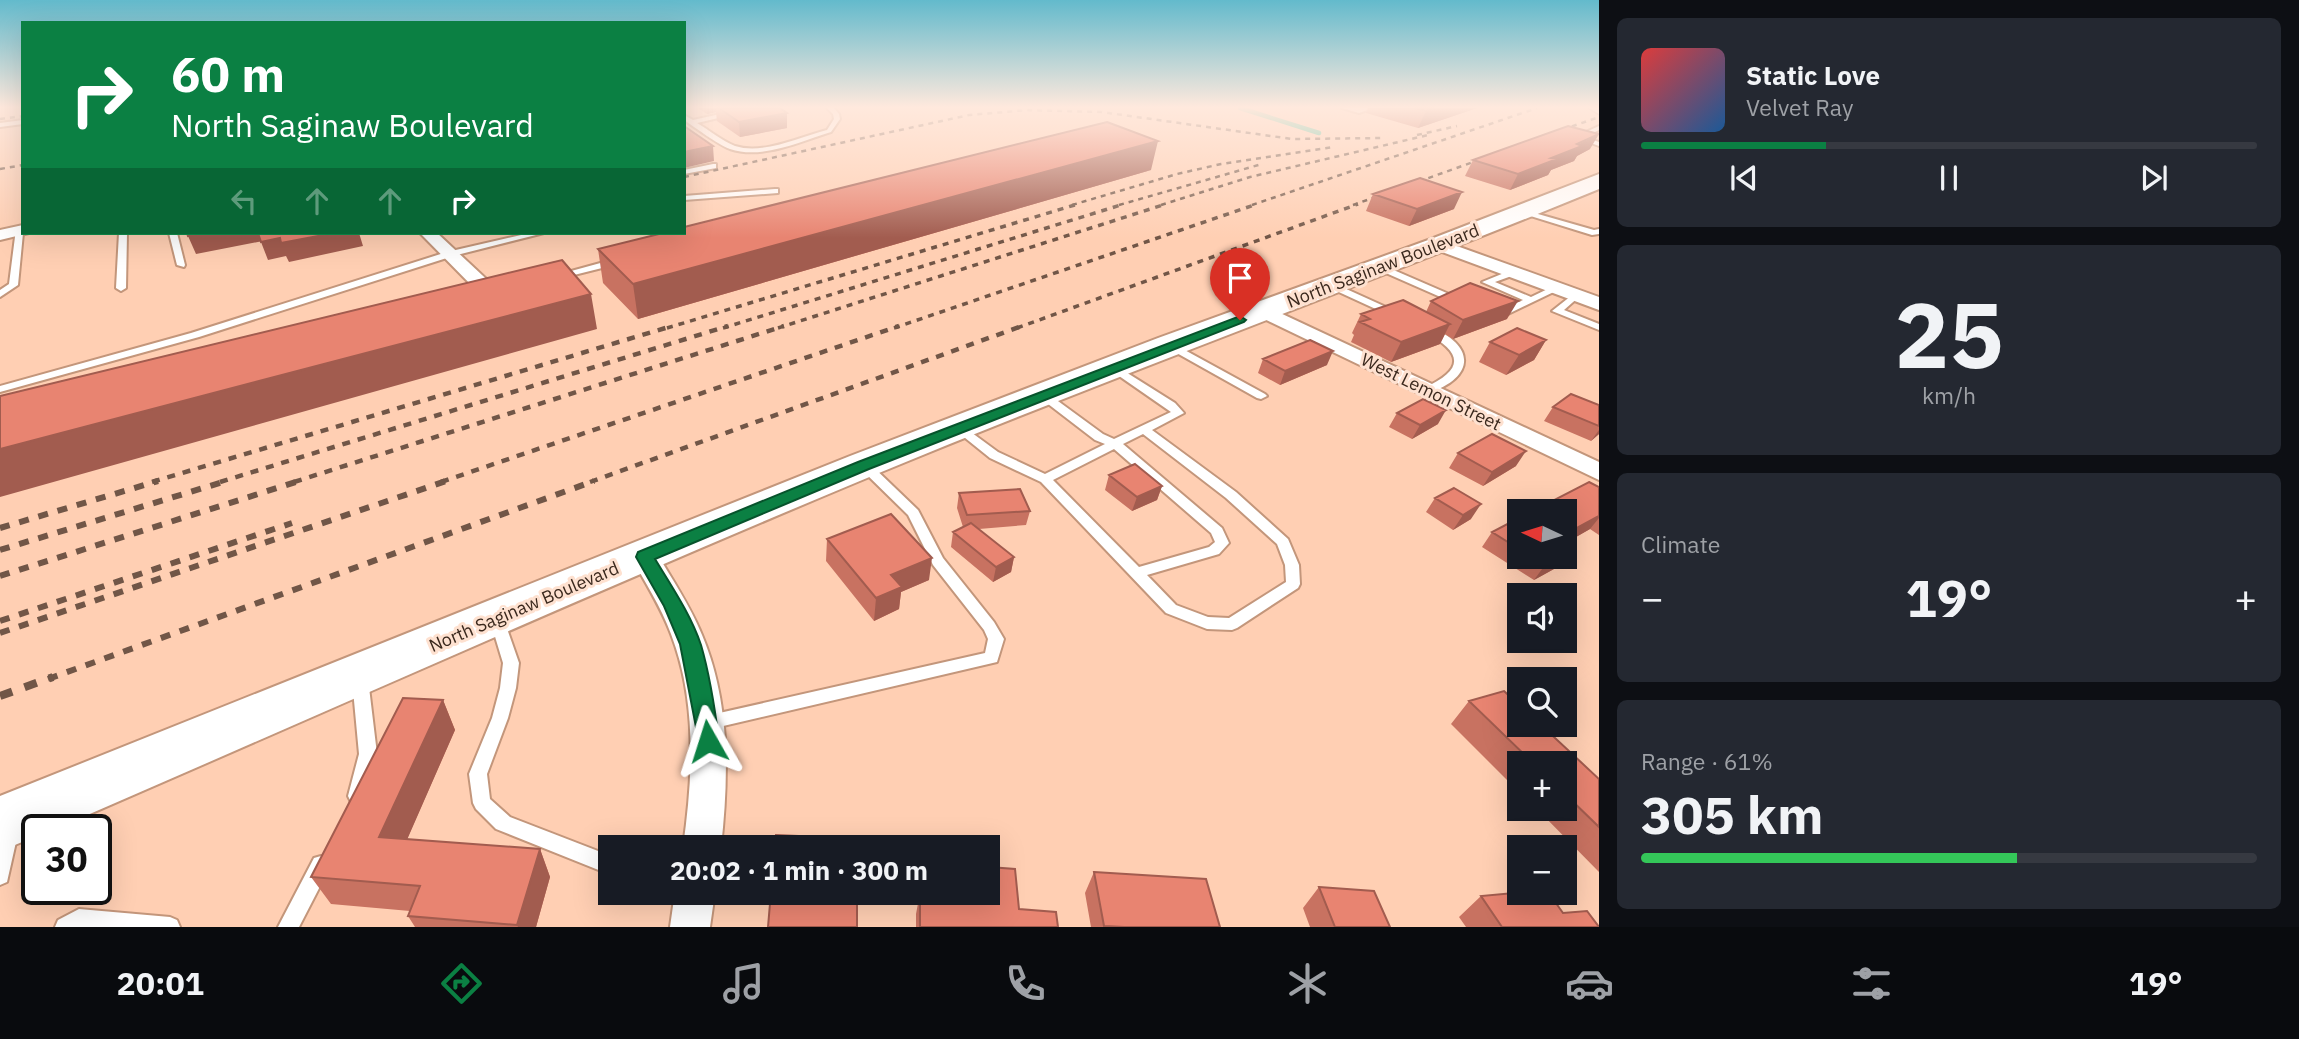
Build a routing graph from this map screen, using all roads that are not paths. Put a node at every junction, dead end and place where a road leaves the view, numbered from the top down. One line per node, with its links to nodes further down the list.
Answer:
1 (713, 166): 2 (lane)
2 (686, 172)
3 (1599, 181): 6 (main road, North Saginaw Boulevard)
4 (775, 191): 5 (lane)
5 (686, 198)
6 (1527, 212): 8 (lane); 14 (main road, North Saginaw Boulevard)
7 (21, 231): 9 (street); 25 (lane)
8 (1598, 233)
9 (0, 235)
10 (123, 235): 22 (lane)
11 (174, 235): 17 (lane)
12 (430, 235): 15 (street)
13 (531, 235): 15 (lane)
14 (1440, 246): 18 (main road, North Saginaw Boulevard); 19 (street)
15 (450, 254): 24 (street); 35 (lane)
16 (624, 260): 20 (lane)
17 (181, 265)
18 (1382, 268): 21 (main road, North Saginaw Boulevard); 27 (lane)
19 (1514, 272): 23 (street); 28 (lane)
20 (544, 279)
21 (1333, 286): 31 (main road, North Saginaw Boulevard); 36 (lane)
22 (121, 288)
23 (1557, 288): 26 (street); 28 (lane)
24 (490, 293)
25 (0, 294)
26 (1576, 295): 30 (street); 32 (lane)
27 (1472, 299)
28 (1531, 300): 29 (lane)
29 (1483, 303)
30 (1599, 303)
31 (1264, 311): 33 (main road, North Saginaw Boulevard); 36 (street, West Lemon Street)
32 (1599, 327)
33 (1170, 345): 34 (main road, North Saginaw Boulevard); 38 (lane)
34 (1113, 367): 37 (main road, North Saginaw Boulevard); 40 (lane)
35 (0, 389)
36 (1428, 390): 43 (street, West Lemon Street)
37 (1043, 396): 39 (main road, North Saginaw Boulevard); 41 (lane)
38 (1261, 396)
39 (960, 429): 42 (main road, North Saginaw Boulevard); 44 (lane)
40 (1144, 429): 41 (lane); 46 (lane)
41 (1115, 444): 44 (lane); 46 (lane)
42 (864, 465): 45 (main road, North Saginaw Boulevard); 49 (lane)
43 (1599, 472)
44 (1045, 479): 46 (lane)
45 (645, 557): 47 (main road, North Saginaw Boulevard); 49 (street)
46 (1137, 573)
47 (496, 618): 48 (main road, North Saginaw Boulevard); 54 (lane)
48 (360, 675): 50 (lane); 51 (main road, North Saginaw Boulevard)
49 (706, 723): 52 (street)
50 (351, 807)
51 (6, 822): 55 (lane)
52 (703, 835)
53 (332, 843): 59 (lane)
54 (598, 861)
55 (0, 875)
56 (693, 905): 60 (street)
57 (65, 927): 58 (lane)
58 (170, 927)
59 (288, 927)
60 (690, 927)

